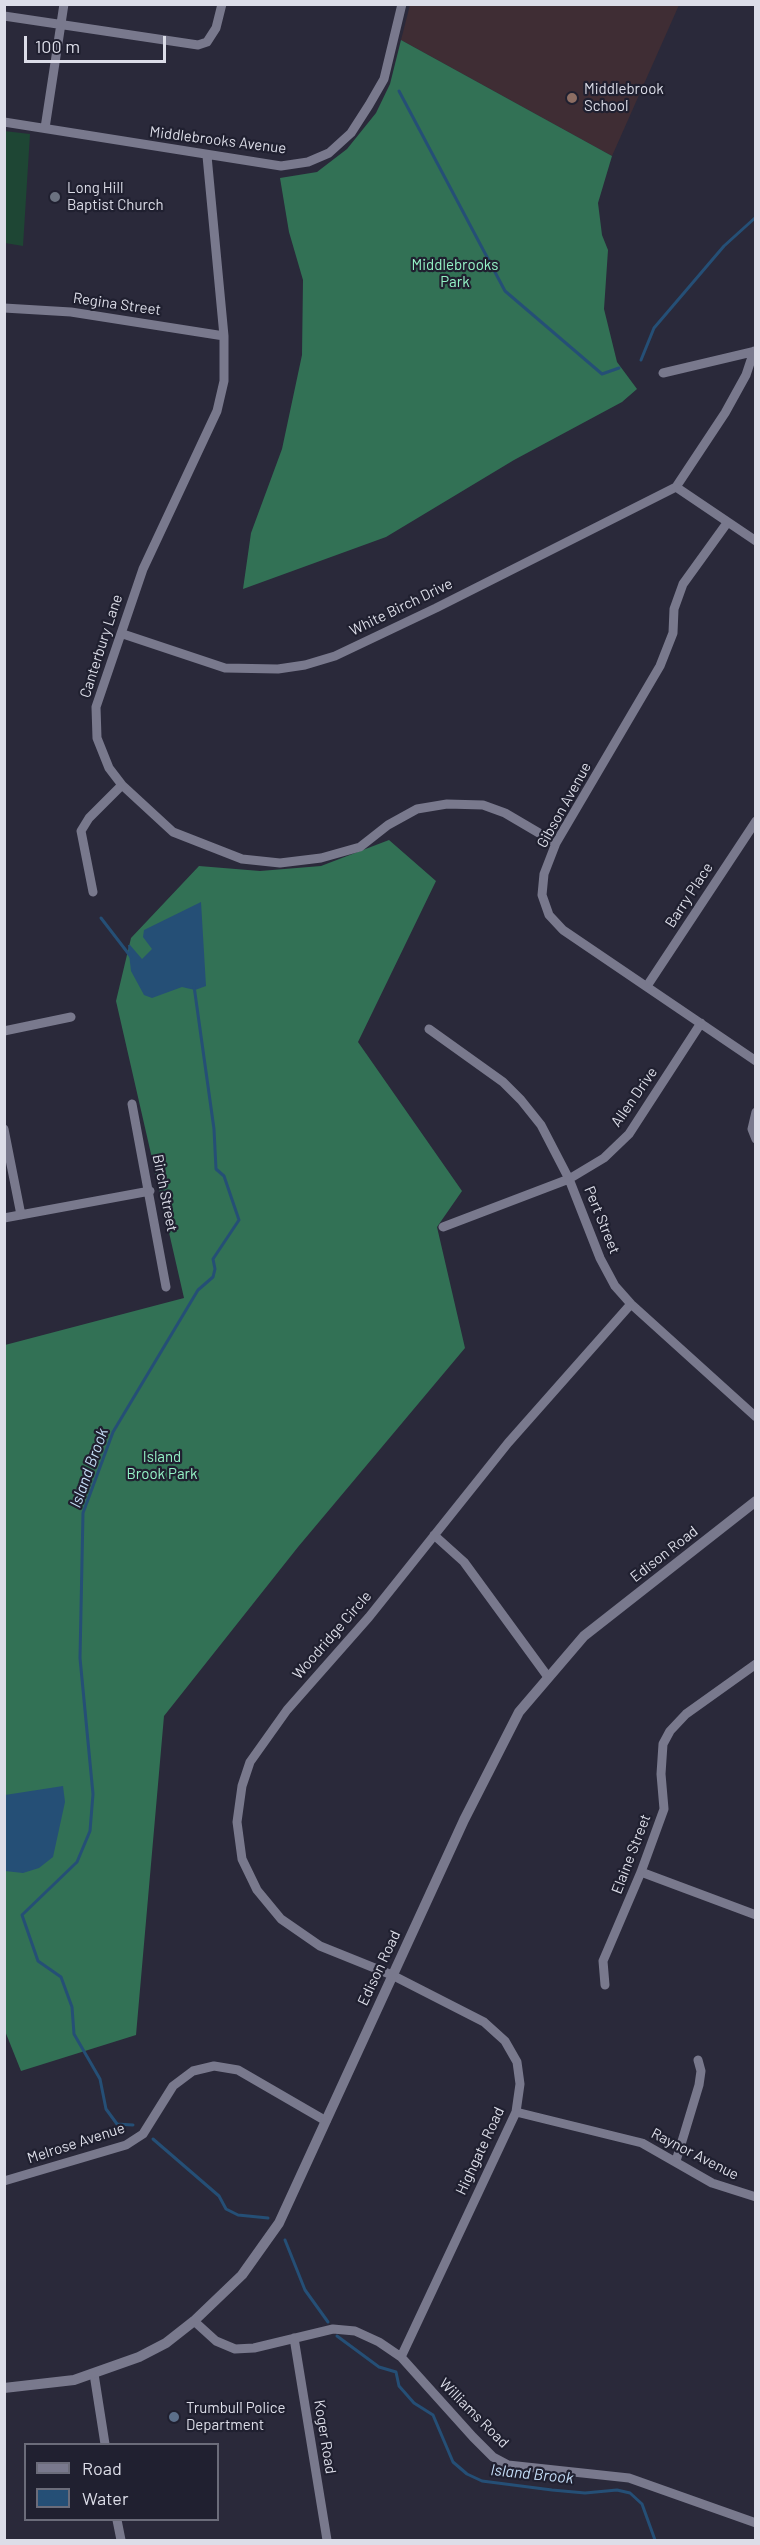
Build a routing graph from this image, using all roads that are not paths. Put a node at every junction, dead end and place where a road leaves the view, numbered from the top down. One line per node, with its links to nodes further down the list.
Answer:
1 (64, 4): 5 (street)
2 (222, 4): 5 (street)
3 (402, 4): 8 (street, Middlebrooks Avenue)
4 (4, 16): 5 (street)
5 (61, 25): 7 (street)
6 (4, 122): 7 (street, Middlebrooks Avenue)
7 (45, 128): 8 (street, Middlebrooks Avenue)
8 (207, 156): 10 (street, Canterbury Lane)
9 (4, 308): 10 (street, Regina Street)
10 (224, 336): 16 (street, Canterbury Lane)
11 (755, 351): 12 (street); 13 (street)
12 (663, 372)
13 (676, 487): 14 (street); 16 (street, White Birch Drive)
14 (727, 523): 15 (street); 19 (street, Gibson Avenue)
15 (756, 541)
16 (123, 634): 17 (street, Canterbury Lane)
17 (122, 785): 19 (street, Canterbury Lane); 20 (street)
18 (756, 821): 21 (street, Barry Place)
19 (556, 843): 21 (street, Gibson Avenue)
20 (93, 892)
21 (647, 986): 23 (street, Gibson Avenue)
22 (71, 1017): 25 (street)
23 (701, 1023): 26 (street, Gibson Avenue); 31 (street, Allen Drive)
24 (429, 1029): 31 (street, Pert Street)
25 (4, 1031)
26 (756, 1061)
27 (132, 1104): 32 (street, Birch Street)
28 (756, 1112): 30 (street)
29 (4, 1129): 33 (street)
30 (756, 1140)
31 (569, 1179): 35 (street, Allen Drive); 37 (street, Pert Street)
32 (150, 1191): 33 (street); 36 (street, Birch Street)
33 (21, 1215): 34 (street)
34 (4, 1218)
35 (443, 1227)
36 (166, 1287)
37 (632, 1304): 38 (street, Pert Street); 40 (street, Woodridge Circle)
38 (756, 1417)
39 (756, 1501): 42 (street, Edison Road)
40 (434, 1535): 42 (street); 45 (street, Woodridge Circle)
41 (756, 1664): 43 (street, Elaine Street)
42 (548, 1677): 45 (street, Edison Road)
43 (641, 1872): 44 (street); 46 (street, Elaine Street)
44 (756, 1915)
45 (392, 1975): 48 (street, Highgate Road); 49 (street, Edison Road)
46 (604, 1986)
47 (698, 2060): 50 (street)
48 (516, 2112): 50 (street, Raynor Avenue); 55 (street, Highgate Road)
49 (326, 2121): 51 (street, Melrose Avenue); 53 (street, Edison Road)
50 (676, 2161): 52 (street, Raynor Avenue)
51 (4, 2181)
52 (756, 2197)
53 (194, 2321): 54 (street, Williams Road); 56 (street, Edison Road)
54 (294, 2338): 55 (street, Williams Road); 62 (street, Koger Road)
55 (401, 2357): 60 (street, Williams Road)
56 (94, 2374): 57 (street, Edison Road); 58 (street)
57 (4, 2388)
58 (105, 2443)
59 (117, 2521): 61 (street)
60 (756, 2523)
61 (121, 2541)
62 (327, 2541)

